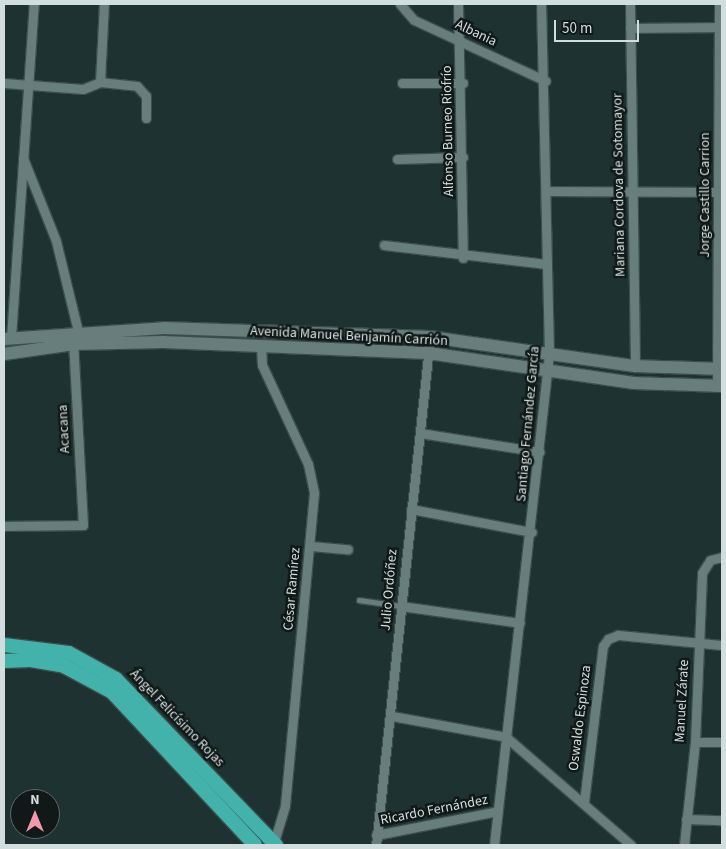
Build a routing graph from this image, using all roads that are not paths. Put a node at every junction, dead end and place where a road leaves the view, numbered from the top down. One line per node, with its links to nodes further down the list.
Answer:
1 (34, 4): 16 (street)
2 (104, 4): 12 (street)
3 (400, 4): 10 (street, Albania)
4 (458, 4): 10 (street, Alfonso Burneo Riofrío)
5 (541, 4): 11 (street, Santiago Fernández García)
6 (630, 4): 9 (street, Mariana Cordova de Sotomayor)
7 (719, 4): 8 (street, Jorge Castillo Carrion)
8 (721, 27): 9 (street); 17 (street, Jorge Castillo Carrion)
9 (630, 28): 23 (street, Mariana Cordova de Sotomayor)
10 (459, 40): 11 (street, Albania); 15 (street, Alfonso Burneo Riofrío)
11 (546, 81): 22 (street, Santiago Fernández García)
12 (100, 82): 16 (street); 18 (street)
13 (402, 82): 15 (street)
14 (4, 83): 16 (street)
15 (463, 83): 20 (street, Alfonso Burneo Riofrío)
16 (29, 85): 19 (street)
17 (721, 109): 24 (street, Jorge Castillo Carrion)
18 (146, 118)
19 (21, 155): 29 (street, Acacana); 31 (street)
20 (463, 157): 21 (street); 26 (street, Alfonso Burneo Riofrío)
21 (396, 159)
22 (546, 191): 23 (street); 27 (street, Santiago Fernández García)
23 (632, 191): 24 (street); 36 (street, Mariana Cordova de Sotomayor)
24 (720, 192): 28 (street, Jorge Castillo Carrion)
25 (384, 245): 26 (street)
26 (463, 258): 27 (street)
27 (546, 264): 35 (street, Santiago Fernández García)
28 (721, 272): 37 (street, Jorge Castillo Carrion)
29 (74, 336): 30 (main road, Avenida Manuel Benjamín Carrión); 31 (main road, Avenida Manuel Benjamín Carrión); 32 (main road, Avenida Manuel Benjamín Carrión); 34 (main road, Avenida Manuel Benjamín Carrión); 43 (street, Acacana)
30 (430, 337): 33 (street, Julio Ordóñez); 35 (main road, Avenida Manuel Benjamín Carrión)
31 (7, 339)
32 (261, 346): 33 (main road, Avenida Manuel Benjamín Carrión); 45 (street, César Ramírez)
33 (428, 353): 38 (main road, Avenida Manuel Benjamín Carrión); 40 (street, Julio Ordóñez)
34 (4, 354)
35 (549, 354): 36 (main road, Avenida Manuel Benjamín Carrión); 38 (street, Santiago Fernández García)
36 (635, 366): 37 (main road, Avenida Manuel Benjamín Carrión)
37 (720, 369): 39 (street, Jorge Castillo Carrion)
38 (548, 371): 39 (main road, Avenida Manuel Benjamín Carrión); 41 (street, Santiago Fernández García)
39 (720, 386)
40 (420, 433): 41 (street); 42 (street, Julio Ordóñez)
41 (540, 452): 44 (street, Santiago Fernández García)
42 (411, 509): 44 (street); 49 (street, Julio Ordóñez)
43 (4, 526)
44 (532, 532): 50 (street, Santiago Fernández García)
45 (310, 546): 46 (street); 65 (street, César Ramírez)
46 (348, 549)
47 (722, 557): 51 (street, Manuel Zárate)
48 (359, 600): 49 (lane)
49 (401, 606): 50 (street); 55 (street, Julio Ordóñez)
50 (520, 623): 56 (street, Santiago Fernández García)
51 (699, 643): 53 (street); 57 (street, Manuel Zárate); 59 (street, Oswaldo Espinoza)
52 (4, 645): 65 (highway, Ángel Felicísimo Rojas)
53 (722, 645)
54 (4, 661): 64 (highway, Ángel Felicísimo Rojas)
55 (392, 716): 56 (street); 63 (street, Julio Ordóñez)
56 (506, 737): 59 (street); 60 (street, Santiago Fernández García)
57 (695, 742): 58 (street); 61 (street, Manuel Zárate)
58 (722, 742)
59 (584, 802): 68 (street)
60 (498, 811): 63 (street, Ricardo Fernández); 67 (street, Santiago Fernández García)
61 (686, 819): 62 (street); 69 (street, Manuel Zárate)
62 (722, 820)
63 (376, 836): 66 (street, Julio Ordóñez)
64 (252, 844)
65 (275, 844)
66 (376, 845)
67 (494, 845)
68 (632, 845)
69 (684, 845)

